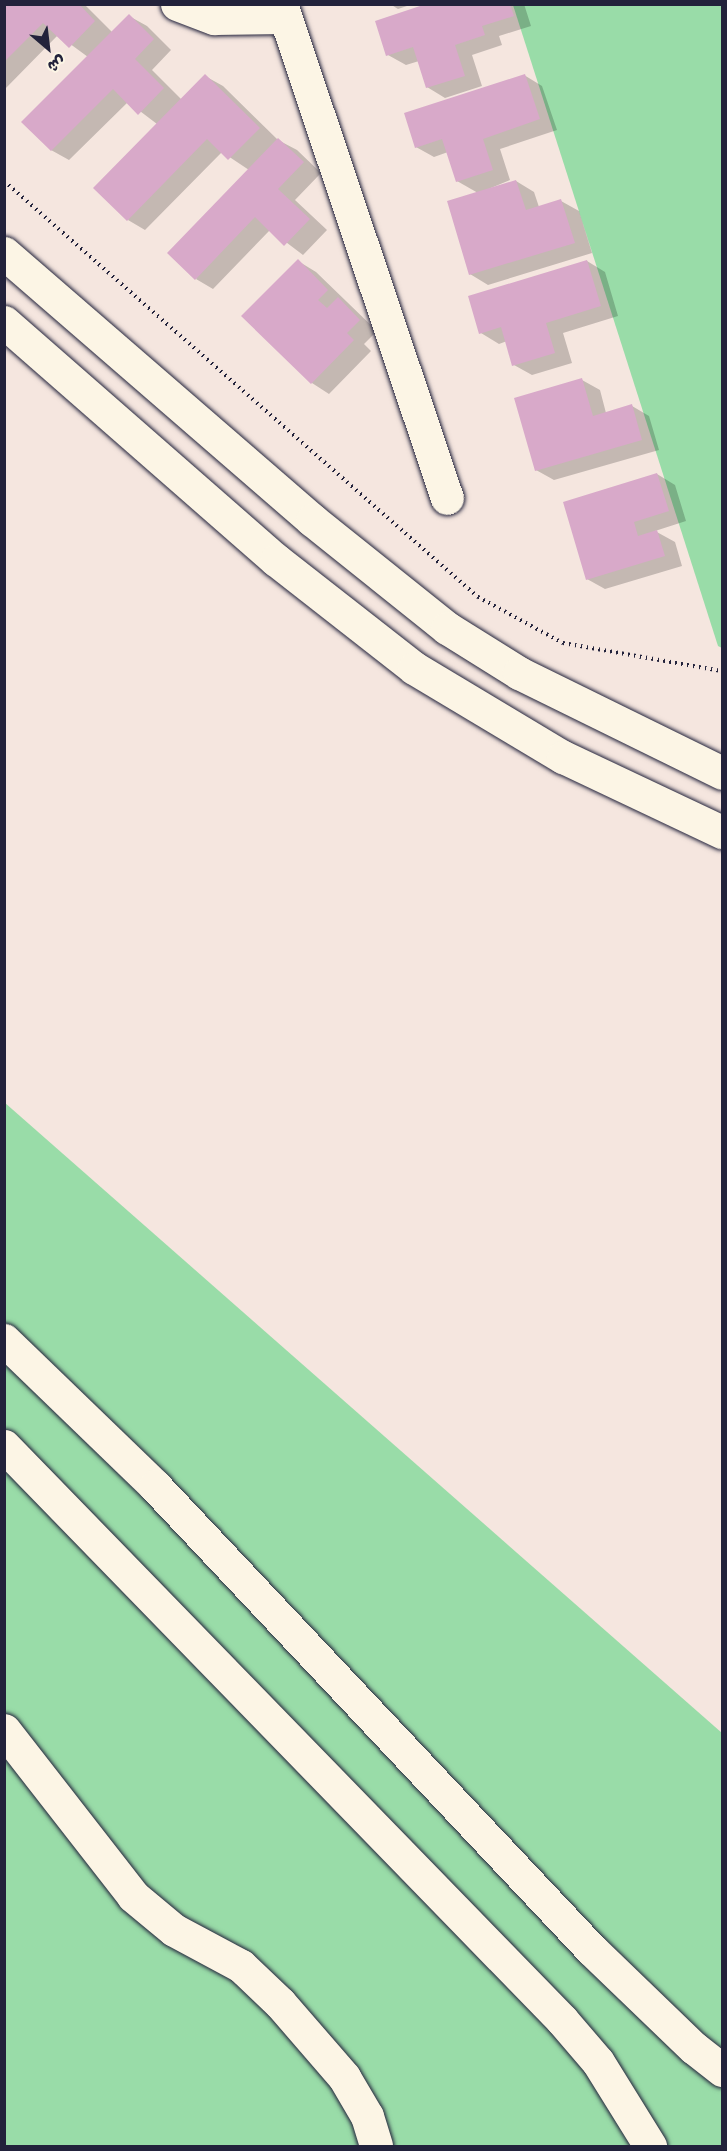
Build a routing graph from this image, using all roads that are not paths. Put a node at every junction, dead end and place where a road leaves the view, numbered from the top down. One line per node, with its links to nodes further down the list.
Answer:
1 (177, 4): 2 (street)
2 (283, 11): 5 (street)
3 (4, 253): 6 (street)
4 (4, 322): 7 (street)
5 (447, 498)
6 (723, 773)
7 (723, 832)
8 (4, 1340): 11 (street)
9 (4, 1446): 13 (street)
10 (4, 1730): 12 (street)
11 (723, 2070)
12 (376, 2146)
13 (650, 2146)

